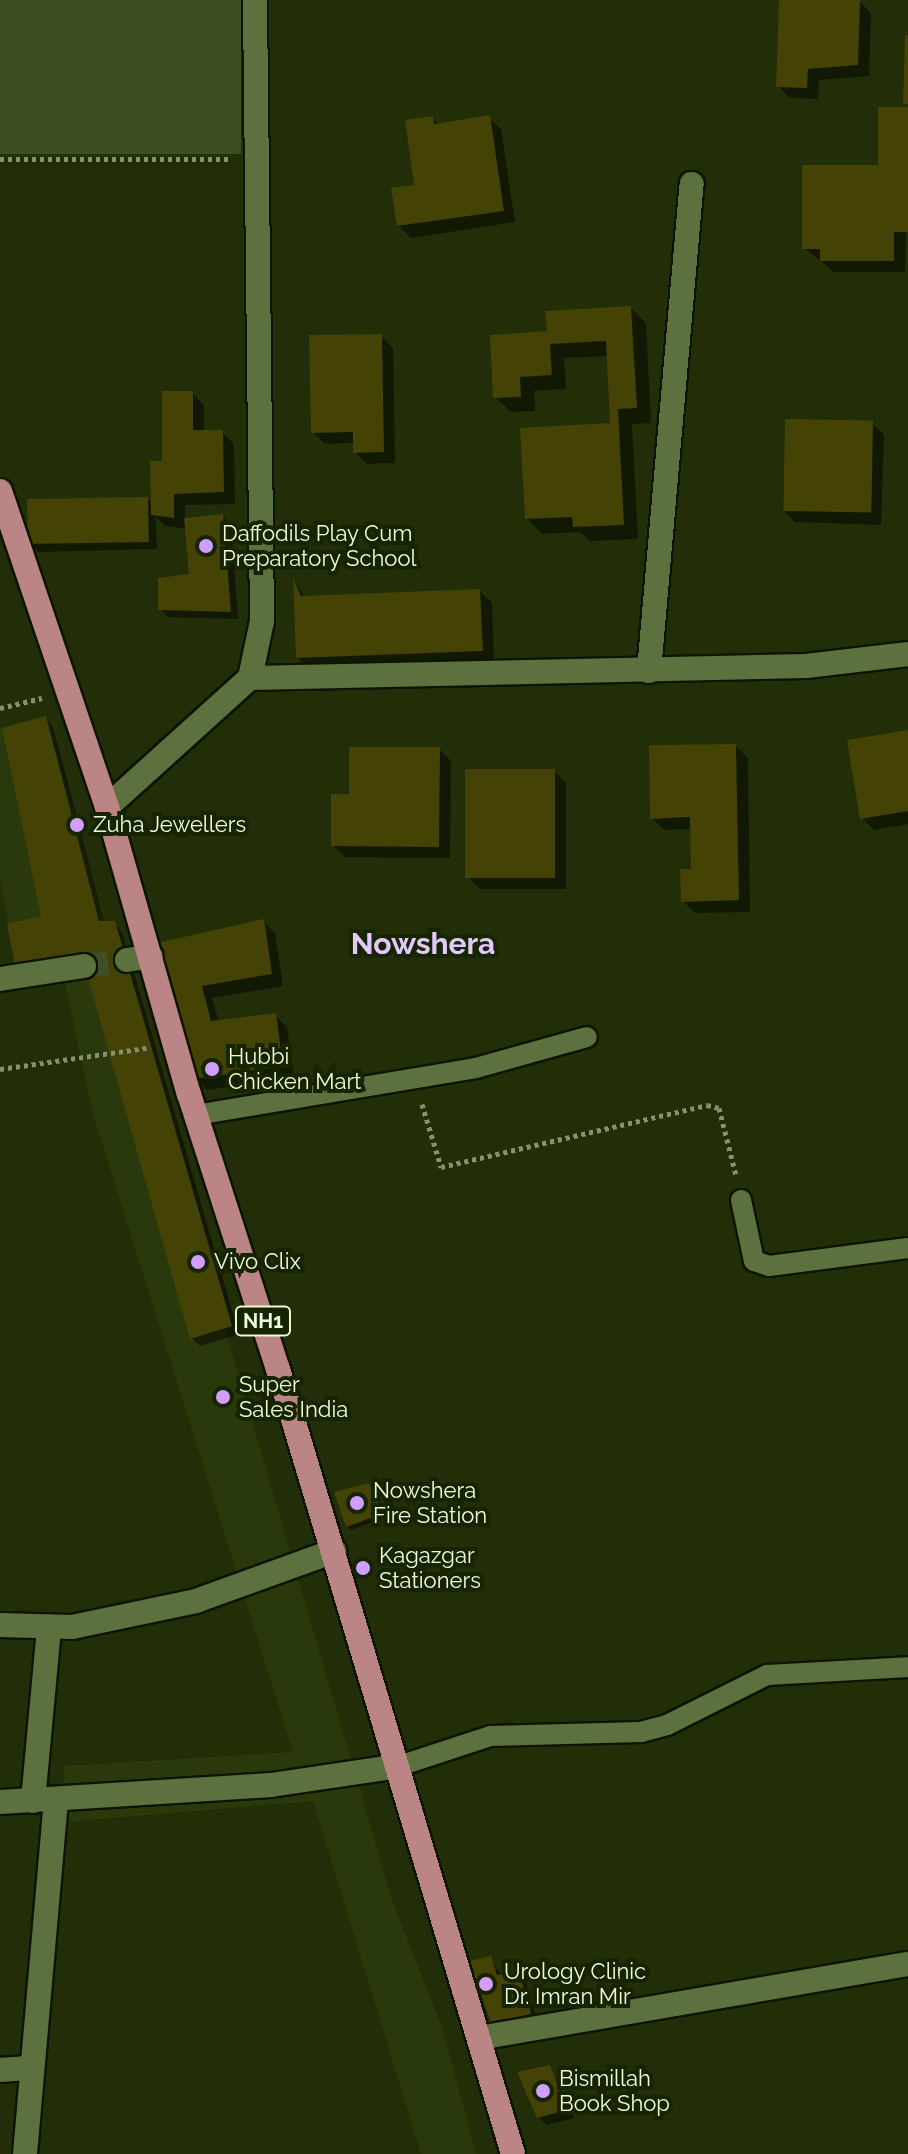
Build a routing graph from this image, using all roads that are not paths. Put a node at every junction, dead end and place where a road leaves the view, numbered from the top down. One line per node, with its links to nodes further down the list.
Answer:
1 (255, 0): 6 (street)
2 (692, 184): 5 (street)
3 (0, 491): 7 (highway, NH1)
4 (908, 654): 5 (street)
5 (649, 671): 6 (street)
6 (250, 678): 7 (street)
7 (107, 807): 11 (highway, NH1)
8 (84, 966): 9 (street)
9 (0, 979)
10 (587, 1037): 11 (lane)
11 (196, 1115): 14 (highway, NH1)
12 (741, 1200): 13 (lane)
13 (908, 1248)
14 (334, 1551): 16 (street); 18 (highway, NH1)
15 (0, 1625): 16 (street)
16 (49, 1627): 19 (street)
17 (908, 1667): 18 (lane)
18 (399, 1766): 19 (street); 22 (highway, NH1)
19 (44, 1801): 20 (street); 23 (street)
20 (0, 1802)
21 (908, 1964): 22 (street)
22 (479, 2038): 26 (highway, NH1)
23 (31, 2068): 24 (street); 25 (street)
24 (0, 2070)
25 (25, 2154)
26 (513, 2154)

